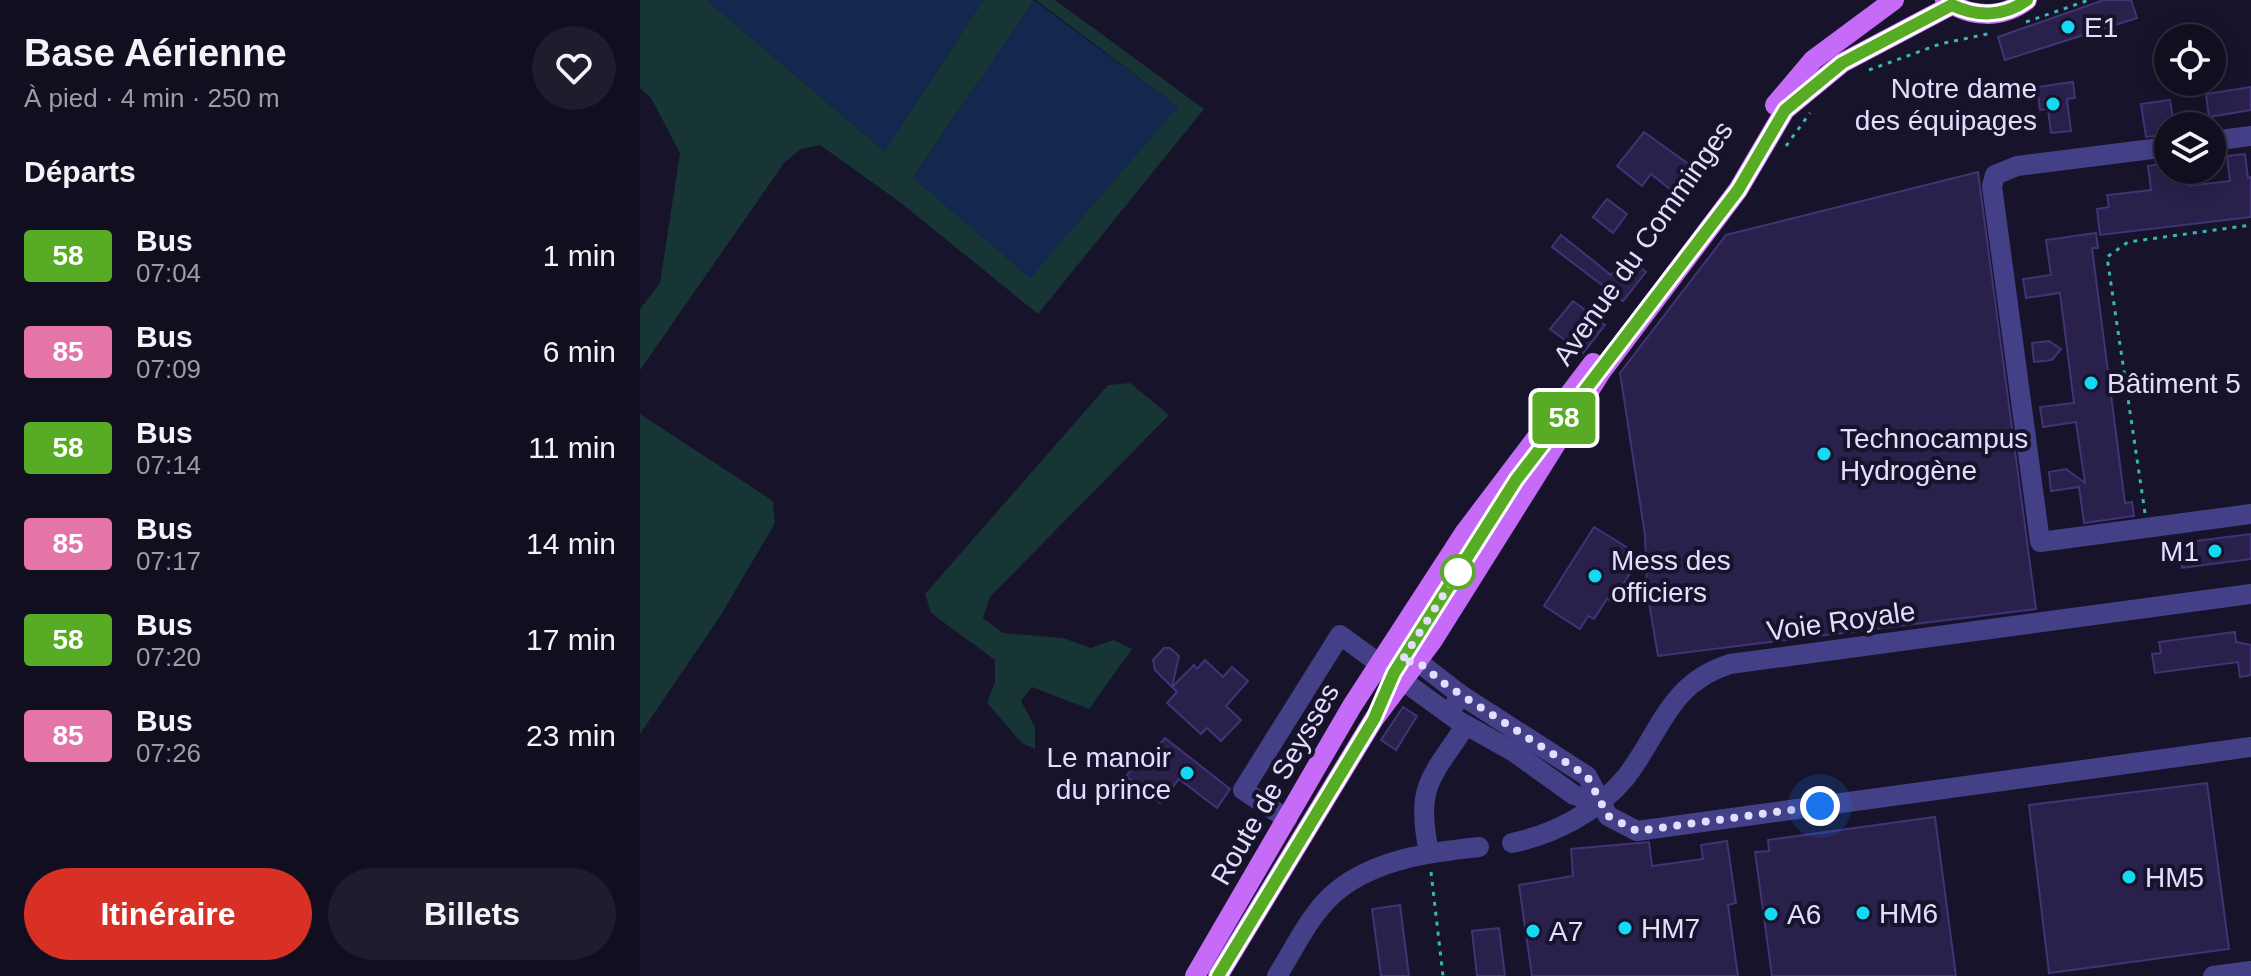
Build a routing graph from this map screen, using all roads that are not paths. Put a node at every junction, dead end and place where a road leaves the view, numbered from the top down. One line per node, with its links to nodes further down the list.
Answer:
1 (1894, 0): 10 (main road, Avenue du Comminges)
2 (2047, 0): 4 (main road)
3 (1949, 2): 4 (main road); 10 (main road, Avenue du Comminges)
4 (2025, 9)
5 (2251, 136): 6 (lane)
6 (2226, 139)
7 (2154, 149): 8 (lane)
8 (2251, 514)
9 (2251, 594): 17 (lane, Voie Royale)
10 (1420, 631): 11 (main road, Route de Seysses); 11 (main road, Route de Seysses)
11 (1399, 668): 12 (lane); 13 (lane); 18 (main road, Route de Seysses); 18 (lane); 25 (main road, Route de Seysses)
12 (1461, 695): 13 (lane); 15 (lane)
13 (1449, 713): 14 (lane)
14 (1466, 725): 15 (lane); 21 (lane)
15 (1520, 743): 17 (lane)
16 (2251, 747): 17 (lane)
17 (1601, 803): 19 (lane, Voie Royale)
18 (1287, 819): 24 (main road, Route de Seysses)
19 (1512, 843)
20 (1479, 847): 21 (lane)
21 (1429, 852): 22 (lane)
22 (1290, 966): 26 (lane)
23 (2251, 971): 27 (lane)
24 (1195, 976)
25 (1218, 976)
26 (1277, 976)
27 (2213, 976)

